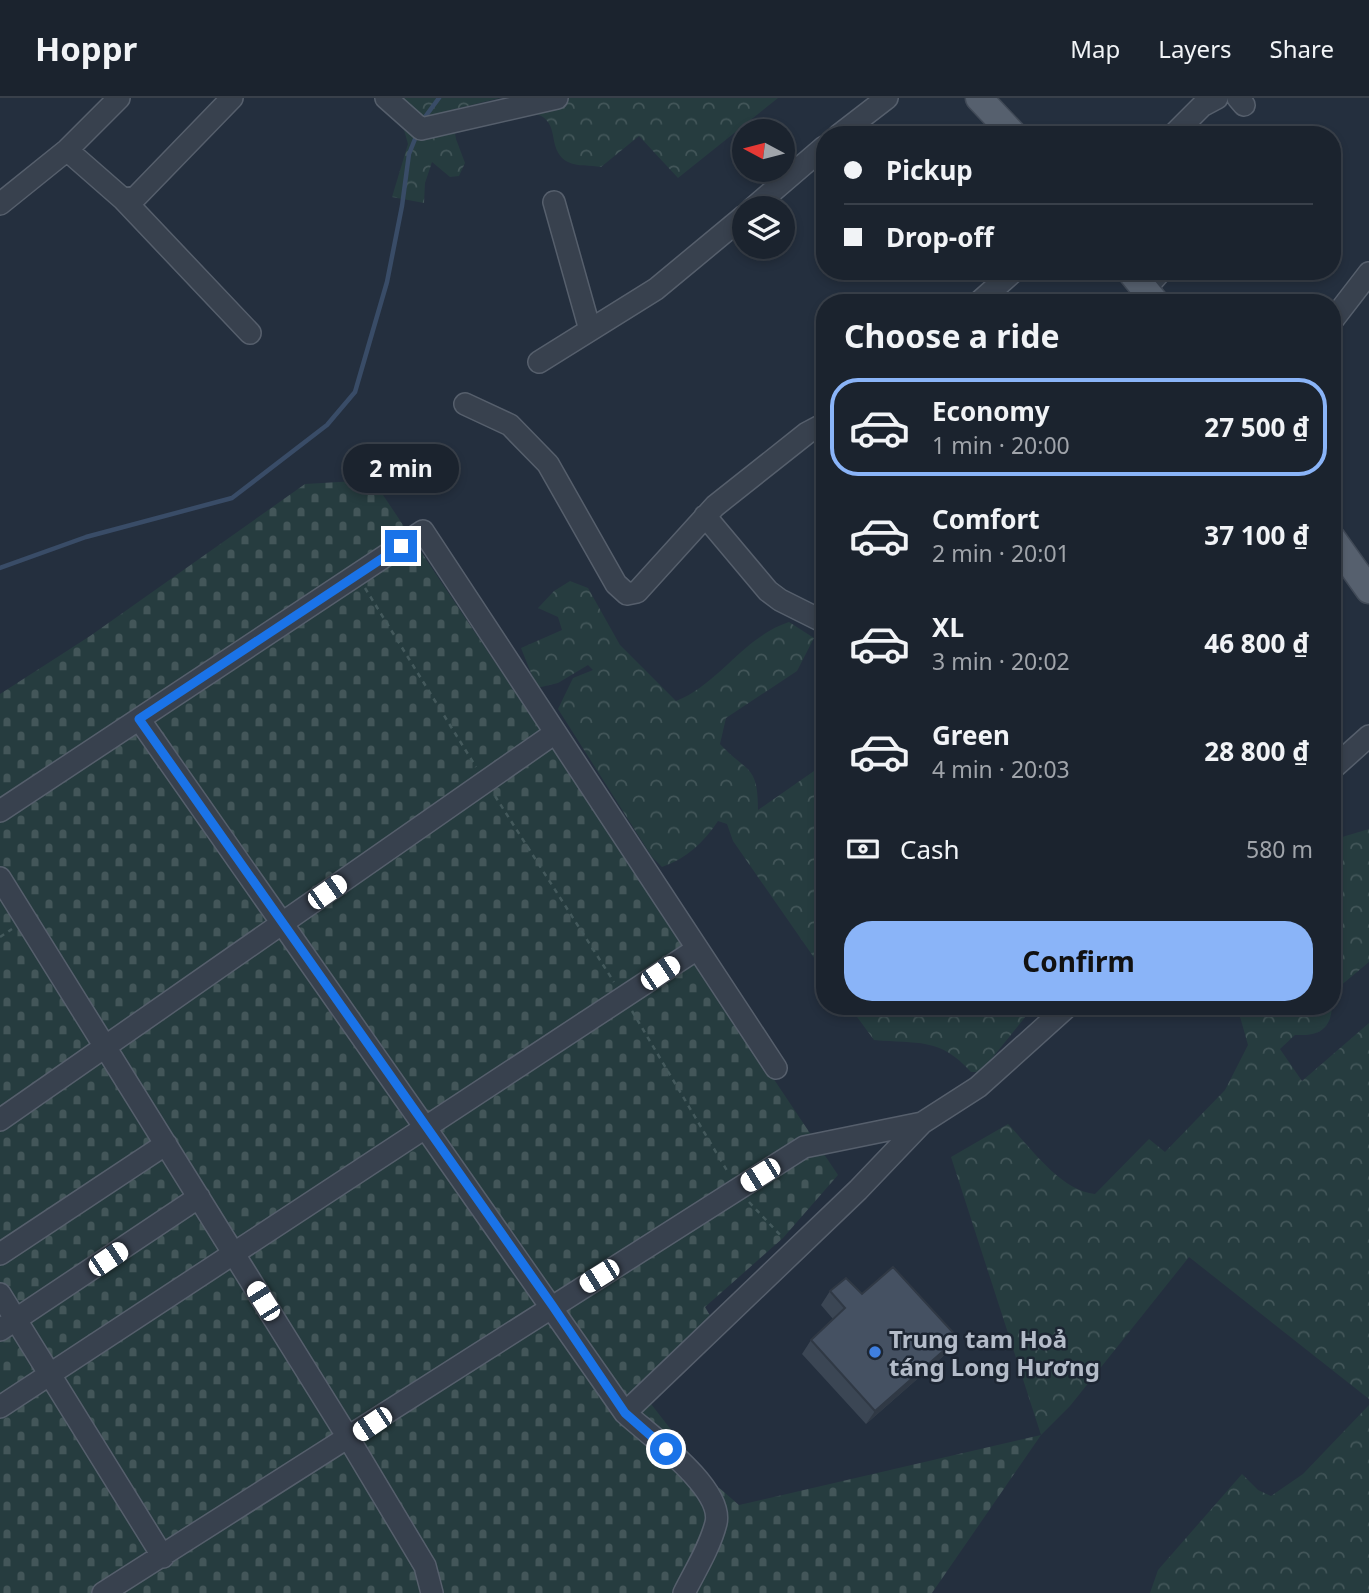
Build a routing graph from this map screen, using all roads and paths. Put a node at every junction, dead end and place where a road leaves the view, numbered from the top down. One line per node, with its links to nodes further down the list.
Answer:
1 (118, 98): 11 (street)
2 (232, 98): 14 (street)
3 (386, 98): 4 (street)
4 (557, 98)
5 (887, 98): 8 (street)
6 (979, 98): 9 (main road)
7 (1217, 98): 10 (street)
8 (851, 126)
9 (1005, 126)
10 (1182, 126)
11 (67, 150): 14 (street); 16 (street)
12 (816, 154): 13 (street)
13 (767, 196)
14 (123, 199): 23 (street)
15 (554, 202): 22 (street)
16 (0, 204)
17 (732, 226): 22 (street)
18 (1369, 273): 21 (street)
19 (1004, 280): 20 (street)
20 (988, 294)
21 (1341, 309)
22 (590, 330): 24 (street)
23 (250, 333)
24 (539, 362)
25 (465, 404): 27 (street)
26 (816, 428): 27 (street)
27 (705, 516): 31 (street)
28 (1341, 551): 30 (main road)
29 (357, 575): 32 (street); 33 (street); 36 (path)
30 (1369, 590)
31 (816, 618)
32 (139, 719): 37 (street); 39 (street)
33 (555, 733): 36 (street); 40 (street)
34 (1369, 736): 35 (street)
35 (1341, 761)
36 (485, 782): 39 (street); 41 (path)
37 (0, 811)
38 (0, 878): 43 (street)
39 (281, 924): 43 (street); 47 (street)
40 (696, 949): 41 (street); 44 (street)
41 (624, 997): 47 (street); 49 (path)
42 (1058, 1015): 46 (street)
43 (107, 1046): 45 (street); 48 (street)
44 (776, 1068)
45 (0, 1120)
46 (922, 1123): 49 (street); 59 (street)
47 (426, 1129): 53 (street); 55 (street)
48 (166, 1144): 50 (street); 52 (street)
49 (737, 1189): 51 (path); 55 (street)
50 (199, 1197): 53 (street); 56 (street)
51 (783, 1238)
52 (0, 1254)
53 (234, 1255): 57 (street); 60 (street)
54 (0, 1294): 56 (street)
55 (552, 1305): 59 (street); 60 (street)
56 (8, 1325): 57 (street)
57 (49, 1373): 58 (street); 61 (street)
58 (0, 1407)
59 (625, 1413): 65 (street)
60 (349, 1439): 61 (street); 62 (street)
61 (163, 1557): 63 (street)
62 (430, 1583): 64 (street)
63 (103, 1593)
64 (442, 1593)
65 (684, 1593)

